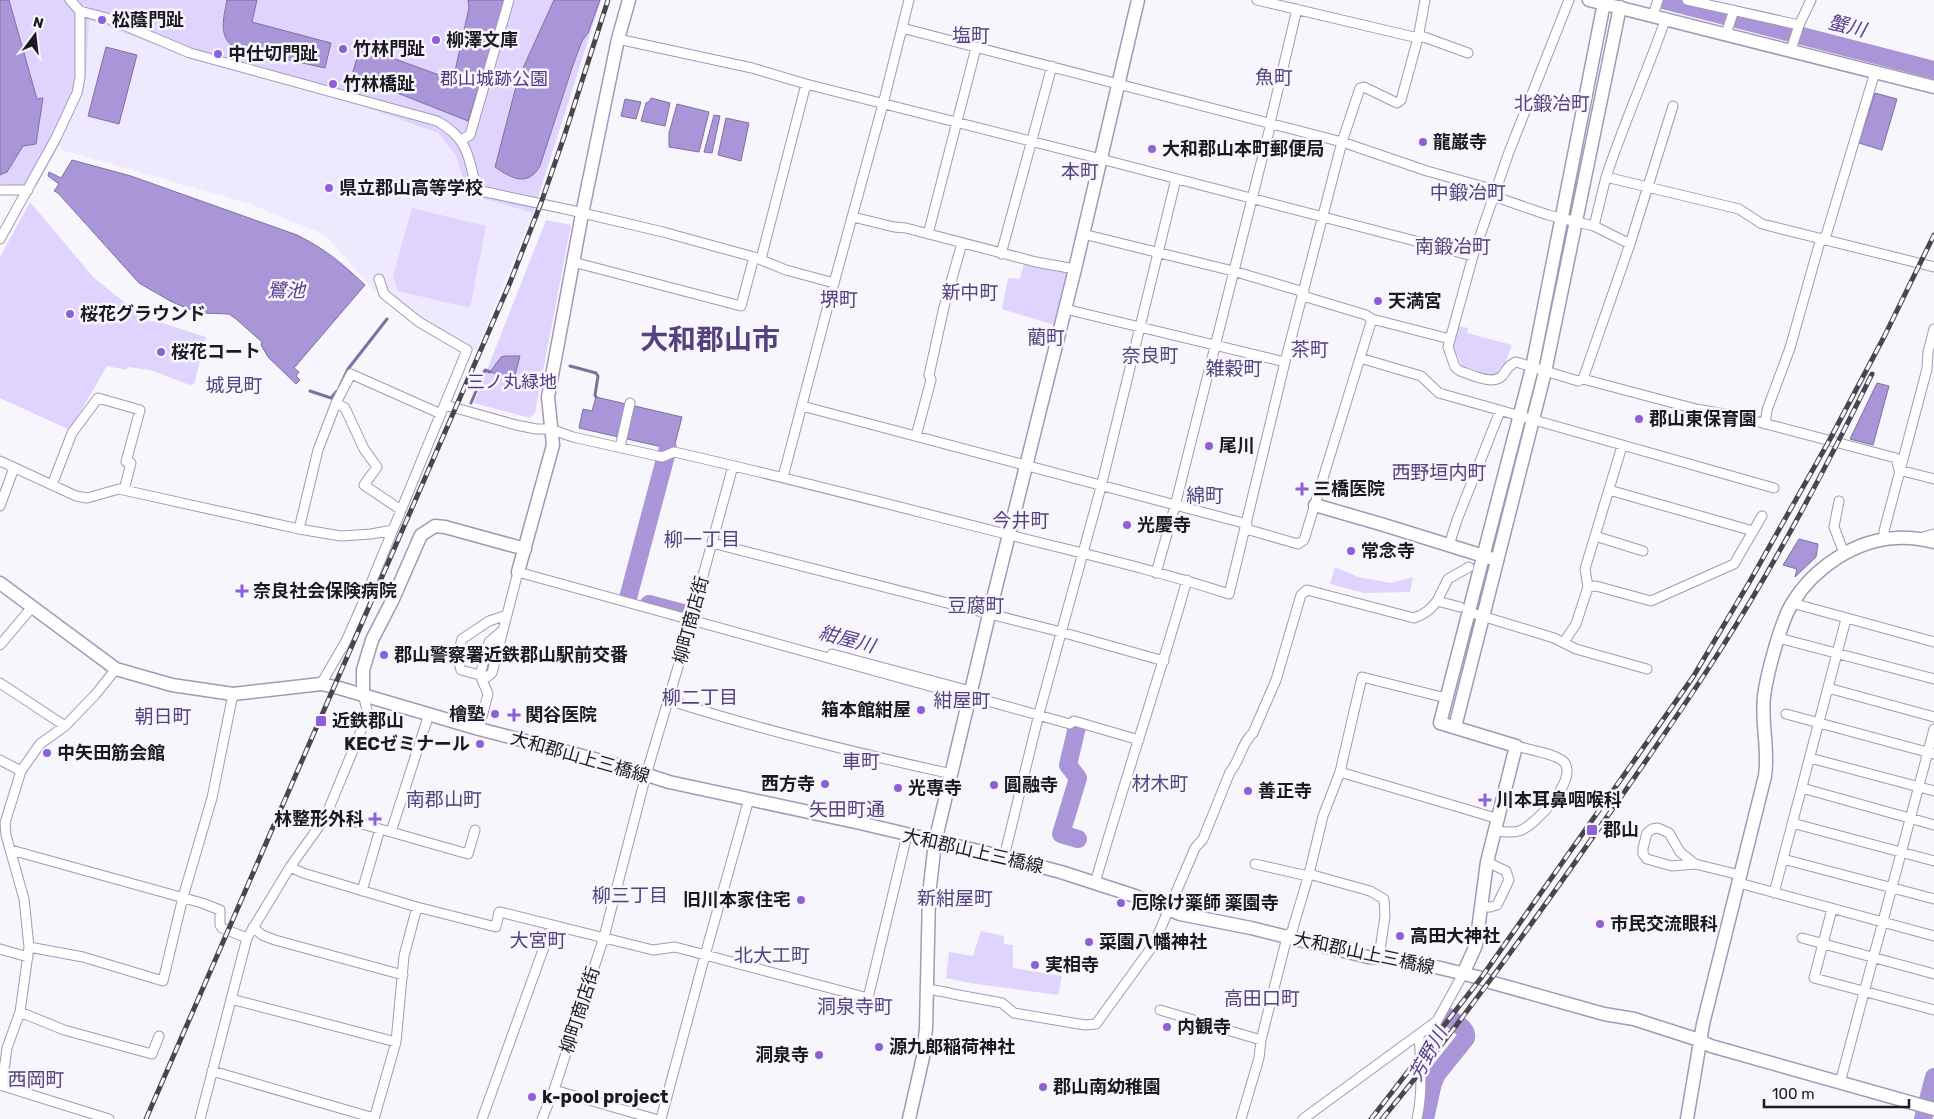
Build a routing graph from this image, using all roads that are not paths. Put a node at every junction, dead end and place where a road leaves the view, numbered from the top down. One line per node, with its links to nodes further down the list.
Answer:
1 (70, 0): 17 (street)
2 (509, 0): 37 (street)
3 (629, 0): 24 (street)
4 (909, 0): 21 (street)
5 (1138, 0): 31 (street)
6 (1257, 0): 15 (street)
7 (1425, 0): 23 (street)
8 (1569, 0): 46 (street)
9 (1589, 0): 13 (street)
10 (1658, 0): 18 (street)
11 (1688, 0): 16 (street)
12 (1811, 0): 20 (street)
13 (1605, 2): 14 (street); 51 (street)
14 (1620, 7): 18 (street); 52 (street)
15 (1297, 9): 23 (street); 35 (street)
16 (1734, 10): 20 (street); 22 (street)
17 (80, 11): 37 (street); 45 (street)
18 (1653, 15): 19 (street)
19 (1666, 18): 22 (street); 41 (street)
20 (1800, 25): 26 (street)
21 (902, 28): 25 (street); 33 (street)
22 (1726, 34): 26 (street)
23 (1418, 38): 27 (street); 39 (street)
24 (618, 39): 30 (street); 48 (street)
25 (976, 48): 28 (street); 36 (street)
26 (1791, 50): 29 (street)
27 (1468, 53)
28 (1052, 66): 31 (street); 38 (street)
29 (1875, 72): 32 (street); 57 (street)
30 (806, 84): 33 (street); 64 (street)
31 (1118, 84): 35 (street); 40 (street)
32 (1934, 87)
33 (883, 104): 36 (street); 49 (street)
34 (1673, 106): 43 (street)
35 (1270, 123): 39 (street); 47 (street)
36 (958, 124): 38 (street); 55 (street)
37 (461, 140): 48 (street)
38 (1030, 142): 40 (street); 62 (street)
39 (1342, 142): 46 (street); 50 (street)
40 (1101, 159): 42 (street); 56 (street)
41 (1606, 177): 43 (street); 54 (street)
42 (1176, 180): 47 (street); 61 (street)
43 (1648, 188): 57 (street); 60 (street)
44 (0, 190): 45 (street)
45 (28, 190): 53 (street)
46 (1494, 193): 51 (street); 63 (street)
47 (1252, 199): 50 (street); 68 (street)
48 (582, 214): 64 (street); 65 (street)
49 (853, 217): 55 (street); 70 (street)
50 (1322, 218): 63 (street); 71 (street)
51 (1562, 218): 52 (street); 80 (street)
52 (1576, 222): 54 (street); 81 (street)
53 (3, 225): 58 (street)
54 (1594, 226): 60 (street)
55 (928, 234): 59 (street)
56 (1083, 234): 61 (street); 67 (street)
57 (1823, 238): 66 (street); 91 (street)
58 (0, 239)
59 (962, 243): 62 (street); 93 (street)
60 (1630, 244): 82 (street)
61 (1158, 252): 68 (street); 74 (street)
62 (1001, 254): 67 (street)
63 (1473, 256): 76 (street)
64 (758, 258): 65 (street); 70 (street)
65 (573, 262): 92 (street)
66 (1934, 266)
67 (1075, 269): 72 (street)
68 (1233, 271): 71 (street); 77 (street)
69 (379, 279): 85 (street)
70 (834, 283): 86 (street)
71 (1303, 294): 73 (street); 79 (street)
72 (1065, 310): 74 (street); 98 (street)
73 (1372, 319): 76 (street); 78 (street)
74 (1140, 327): 77 (street); 104 (street)
75 (1934, 329): 100 (street)
76 (1450, 339): 80 (street)
77 (1215, 345): 79 (street); 111 (street)
78 (1360, 358): 87 (street); 109 (street)
79 (1284, 362): 114 (street)
80 (1532, 368): 81 (street); 89 (street)
81 (1545, 372): 82 (street); 90 (street)
82 (1583, 379): 91 (street)
83 (630, 403): 95 (street)
84 (336, 404): 88 (street); 112 (street); 115 (street)
85 (445, 405): 88 (street); 92 (street)
86 (802, 406): 93 (street); 101 (street)
87 (1500, 411): 89 (street); 125 (street)
88 (441, 414): 112 (street)
89 (1520, 416): 90 (street); 131 (street)
90 (1533, 420): 94 (street); 132 (street)
91 (1765, 424): 100 (street)
92 (550, 429): 95 (street); 126 (street)
93 (916, 436): 98 (street)
94 (1622, 446): 105 (street); 107 (street)
95 (620, 447): 97 (street)
96 (0, 461): 99 (street)
97 (733, 466): 101 (street); 124 (street, 柳町商店街)
98 (1026, 466): 104 (street); 119 (street)
99 (14, 468): 103 (street); 110 (street)
100 (1899, 470): 102 (street); 122 (street)
101 (783, 477): 119 (street)
102 (1934, 479)
103 (52, 485): 106 (street); 106 (street)
104 (1100, 487): 111 (street); 129 (street)
105 (1774, 488)
106 (124, 490): 115 (street)
107 (1609, 490): 117 (street); 120 (street)
108 (1839, 501): 130 (street)
109 (1315, 505): 114 (street); 125 (street)
110 (0, 506)
111 (1175, 506): 114 (street); 135 (street)
112 (401, 510): 116 (street)
113 (1762, 516): 117 (street)
114 (1246, 526): 136 (street)
115 (299, 529): 116 (street)
116 (393, 530): 160 (street)
117 (1753, 531): 138 (street)
118 (1934, 534): 121 (street)
119 (1009, 535): 129 (street); 144 (street)
120 (1595, 536): 128 (street); 138 (street)
121 (1916, 538): 122 (street); 123 (street); 127 (street)
122 (1884, 540): 130 (street)
123 (1934, 542)
124 (712, 543): 144 (street); 147 (street, 柳町商店街)
125 (1449, 545): 131 (street)
126 (525, 549): 134 (street); 163 (street)
127 (1934, 549)
128 (1643, 551)
129 (1083, 552): 135 (street); 148 (street)
130 (1844, 553): 140 (street)
131 (1484, 557): 132 (street); 142 (street)
132 (1497, 560): 145 (street)
133 (1469, 567): 139 (street)
134 (518, 572): 143 (street); 147 (street)
135 (1156, 573): 136 (street)
136 (1188, 580): 154 (street)
137 (0, 583): 141 (street, 大和郡山上三橋線)
138 (1588, 587): 150 (street)
139 (1437, 601): 142 (street); 220 (street)
140 (1792, 603): 146 (street); 149 (street)
141 (34, 606): 152 (street); 155 (street, 大和郡山上三橋線)
142 (1465, 610): 145 (street); 165 (street)
143 (507, 615): 157 (street); 157 (street)
144 (989, 615): 148 (street); 164 (street)
145 (1482, 616): 150 (street); 173 (street)
146 (1846, 619): 151 (street); 153 (street)
147 (691, 621): 164 (street); 166 (street, 柳町商店街)
148 (1061, 632): 154 (street); 167 (street)
149 (1779, 638): 153 (street); 210 (street)
150 (1564, 642): 156 (street)
151 (1934, 642)
152 (0, 645)
153 (1837, 653): 158 (street); 161 (street)
154 (1164, 661): 176 (street)
155 (116, 669): 162 (street, 大和郡山上三橋線); 172 (street)
156 (1647, 669)
157 (480, 675): 174 (street)
158 (1934, 679)
159 (0, 683): 172 (street)
160 (321, 684): 162 (street, 大和郡山上三橋線); 163 (street, 大和郡山上三橋線)
161 (1828, 688): 170 (street); 171 (street)
162 (233, 694): 215 (street)
163 (363, 694): 168 (street, 大和郡山上三橋線); 189 (street)
164 (971, 694): 167 (street); 183 (street)
165 (1446, 698): 173 (street); 182 (street)
166 (668, 700): 183 (street); 184 (street, 柳町商店街)
167 (1039, 713): 176 (street); 202 (street)
168 (428, 714): 174 (street, 大和郡山上三橋線); 196 (street)
169 (1786, 714): 171 (street)
170 (1934, 717)
171 (1818, 723): 178 (street); 179 (street)
172 (64, 726): 181 (street)
173 (1455, 727): 177 (street)
174 (479, 729): 184 (street, 大和郡山上三橋線)
175 (1934, 729): 178 (street)
176 (1138, 740): 211 (street)
177 (1516, 746): 192 (street); 192 (street)
178 (1931, 753): 185 (street)
179 (1810, 758): 185 (street); 186 (street)
180 (0, 760): 181 (street)
181 (21, 771): 197 (street)
182 (1340, 772): 192 (street); 209 (street)
183 (952, 774): 199 (street)
184 (646, 775): 188 (street, 大和郡山上三橋線); 225 (street, 柳町商店街)
185 (1919, 787): 187 (street); 190 (street)
186 (1802, 788): 190 (street); 191 (street)
187 (1934, 791)
188 (749, 799): 198 (street, 大和郡山上三橋線); 232 (street)
189 (326, 814): 194 (street); 208 (street)
190 (1911, 819): 193 (street); 201 (street)
191 (1792, 824): 201 (street); 203 (street)
192 (1497, 825): 205 (street)
193 (1934, 825)
194 (380, 829): 196 (street); 213 (street)
195 (476, 830): 196 (street)
196 (391, 832)
197 (3, 834): 200 (street)
198 (907, 835): 199 (street, 大和郡山上三橋線); 232 (street)
199 (935, 842): 202 (street, 大和郡山上三橋線); 239 (street)
200 (12, 850): 215 (street); 230 (street)
201 (1902, 853): 204 (street); 212 (street)
202 (1004, 857): 211 (street, 大和郡山上三橋線)
203 (1783, 859): 212 (street); 214 (street)
204 (1934, 861)
205 (1487, 862): 218 (street); 218 (street)
206 (1255, 864): 209 (street)
207 (1695, 864): 207 (street); 210 (street)
208 (290, 867): 213 (street); 223 (street)
209 (1309, 875): 226 (street); 234 (street)
210 (1739, 879): 214 (street); 248 (street)
211 (1095, 883): 220 (street, 大和郡山上三橋線)
212 (1892, 887): 216 (street); 221 (street)
213 (362, 891): 217 (street)
214 (1774, 893): 219 (street)
215 (183, 897): 227 (street); 230 (street)
216 (1934, 899)
217 (417, 907): 222 (street); 238 (street)
218 (1482, 907): 236 (street)
219 (1832, 908): 221 (street); 229 (street)
220 (1168, 910): 226 (street, 大和郡山上三橋線); 239 (street)
221 (1883, 922): 224 (street); 235 (street)
222 (552, 925): 225 (street); 258 (street)
223 (253, 927): 227 (street); 238 (street)
224 (1934, 936)
225 (604, 937): 232 (street); 253 (street, 柳町商店街)
226 (1287, 937): 234 (street, 大和郡山上三橋線); 247 (street)
227 (247, 938): 241 (street)
228 (1802, 938): 229 (street)
229 (1822, 944): 235 (street); 240 (street)
230 (29, 946): 233 (street)
231 (0, 949): 233 (street)
232 (705, 955): 261 (street)
233 (28, 956): 244 (street)
234 (1379, 957): 236 (street, 大和郡山上三橋線)
235 (1874, 957): 237 (street); 240 (street)
236 (1463, 974): 245 (street); 248 (street, 大和郡山上三橋線)
237 (1934, 974)
238 (402, 975): 249 (street)
239 (928, 988): 262 (street)
240 (1864, 992): 243 (street); 251 (street)
241 (231, 999): 249 (street); 250 (street)
242 (1160, 1010): 247 (street)
243 (1934, 1010)
244 (20, 1012): 246 (street); 252 (street)
245 (1419, 1035): 264 (street); 265 (street)
246 (159, 1036)
247 (1261, 1040): 263 (street)
248 (1699, 1040): 251 (street, 大和郡山上三橋線); 266 (street)
249 (396, 1042): 255 (street)
250 (212, 1071): 255 (street); 257 (street)
251 (1840, 1083): 254 (street, 大和郡山上三橋線)
252 (1, 1085): 256 (street)
253 (554, 1090): 259 (street, 柳町商店街); 260 (street)
254 (1929, 1107)
255 (374, 1118)
256 (109, 1119)
257 (200, 1119)
258 (482, 1119)
259 (542, 1119)
260 (655, 1119)
261 (661, 1119)
262 (908, 1119)
263 (1241, 1119)
264 (1303, 1119)
265 (1417, 1119)
266 (1687, 1119)

